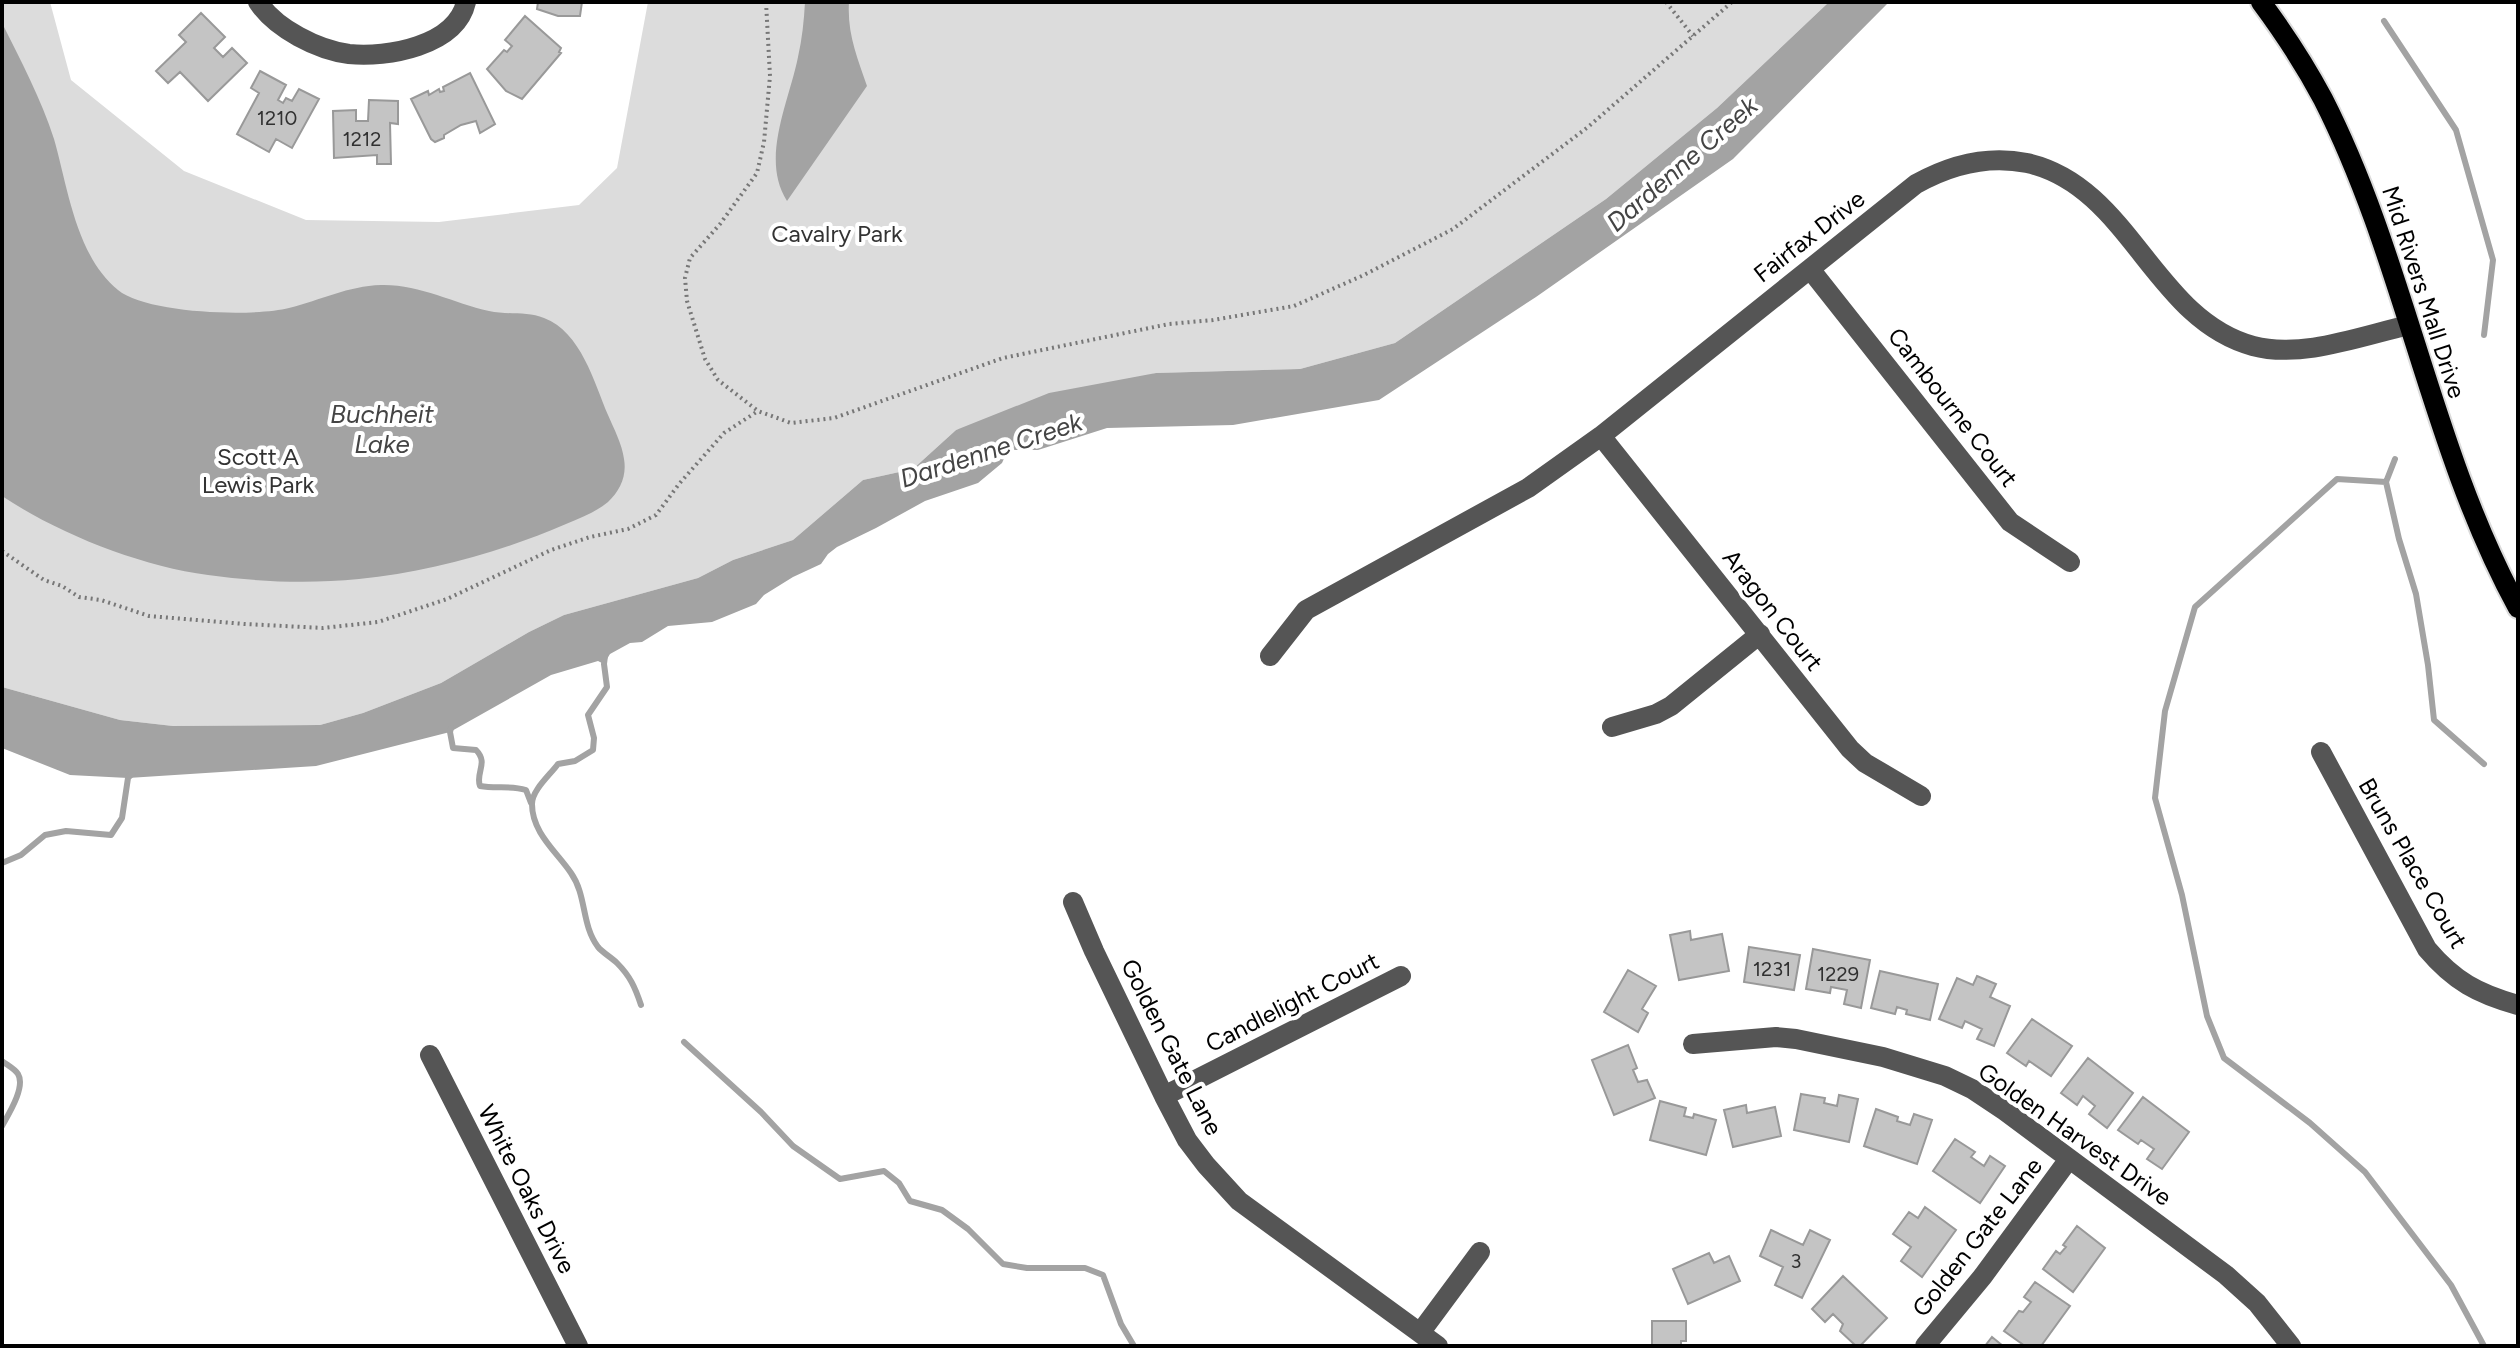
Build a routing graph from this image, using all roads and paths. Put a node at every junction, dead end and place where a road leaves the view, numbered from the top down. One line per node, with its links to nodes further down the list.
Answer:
1 (258, 2): 2 (street)
2 (466, 2)
3 (766, 2): 10 (path)
4 (1666, 2): 7 (path)
5 (1732, 2): 7 (path)
6 (2261, 2): 9 (main road, Mid Rivers Mall Drive)
7 (1693, 36): 10 (path)
8 (1810, 269): 9 (street, Fairfax Drive); 11 (street, Fairfax Drive); 13 (street, Cambourne Court)
9 (2409, 325): 14 (main road, Mid Rivers Mall Drive)
10 (758, 411): 12 (path)
11 (1601, 436): 15 (street, Aragon Court); 16 (street, Fairfax Drive)
12 (2, 551)
13 (2070, 562)
14 (2518, 608)
15 (1760, 634): 17 (street); 19 (street, Aragon Court)
16 (1270, 656)
17 (1612, 727)
18 (2321, 752): 22 (street, Bruns Place Court)
19 (1921, 796)
20 (1073, 902): 25 (street, Golden Gate Lane)
21 (1401, 976): 25 (street, Candlelight Court)
22 (2518, 1005)
23 (1693, 1044): 26 (street, Golden Harvest Drive)
24 (430, 1055): 29 (street, White Oaks Drive)
25 (1164, 1096): 28 (street, Golden Gate Lane)
26 (2069, 1159): 31 (street, Golden Gate Lane); 32 (street, Golden Harvest Drive)
27 (1480, 1252): 28 (street)
28 (1420, 1333): 30 (street, Golden Gate Lane)
29 (578, 1346)
30 (1438, 1346)
31 (1925, 1346)
32 (2291, 1346)

